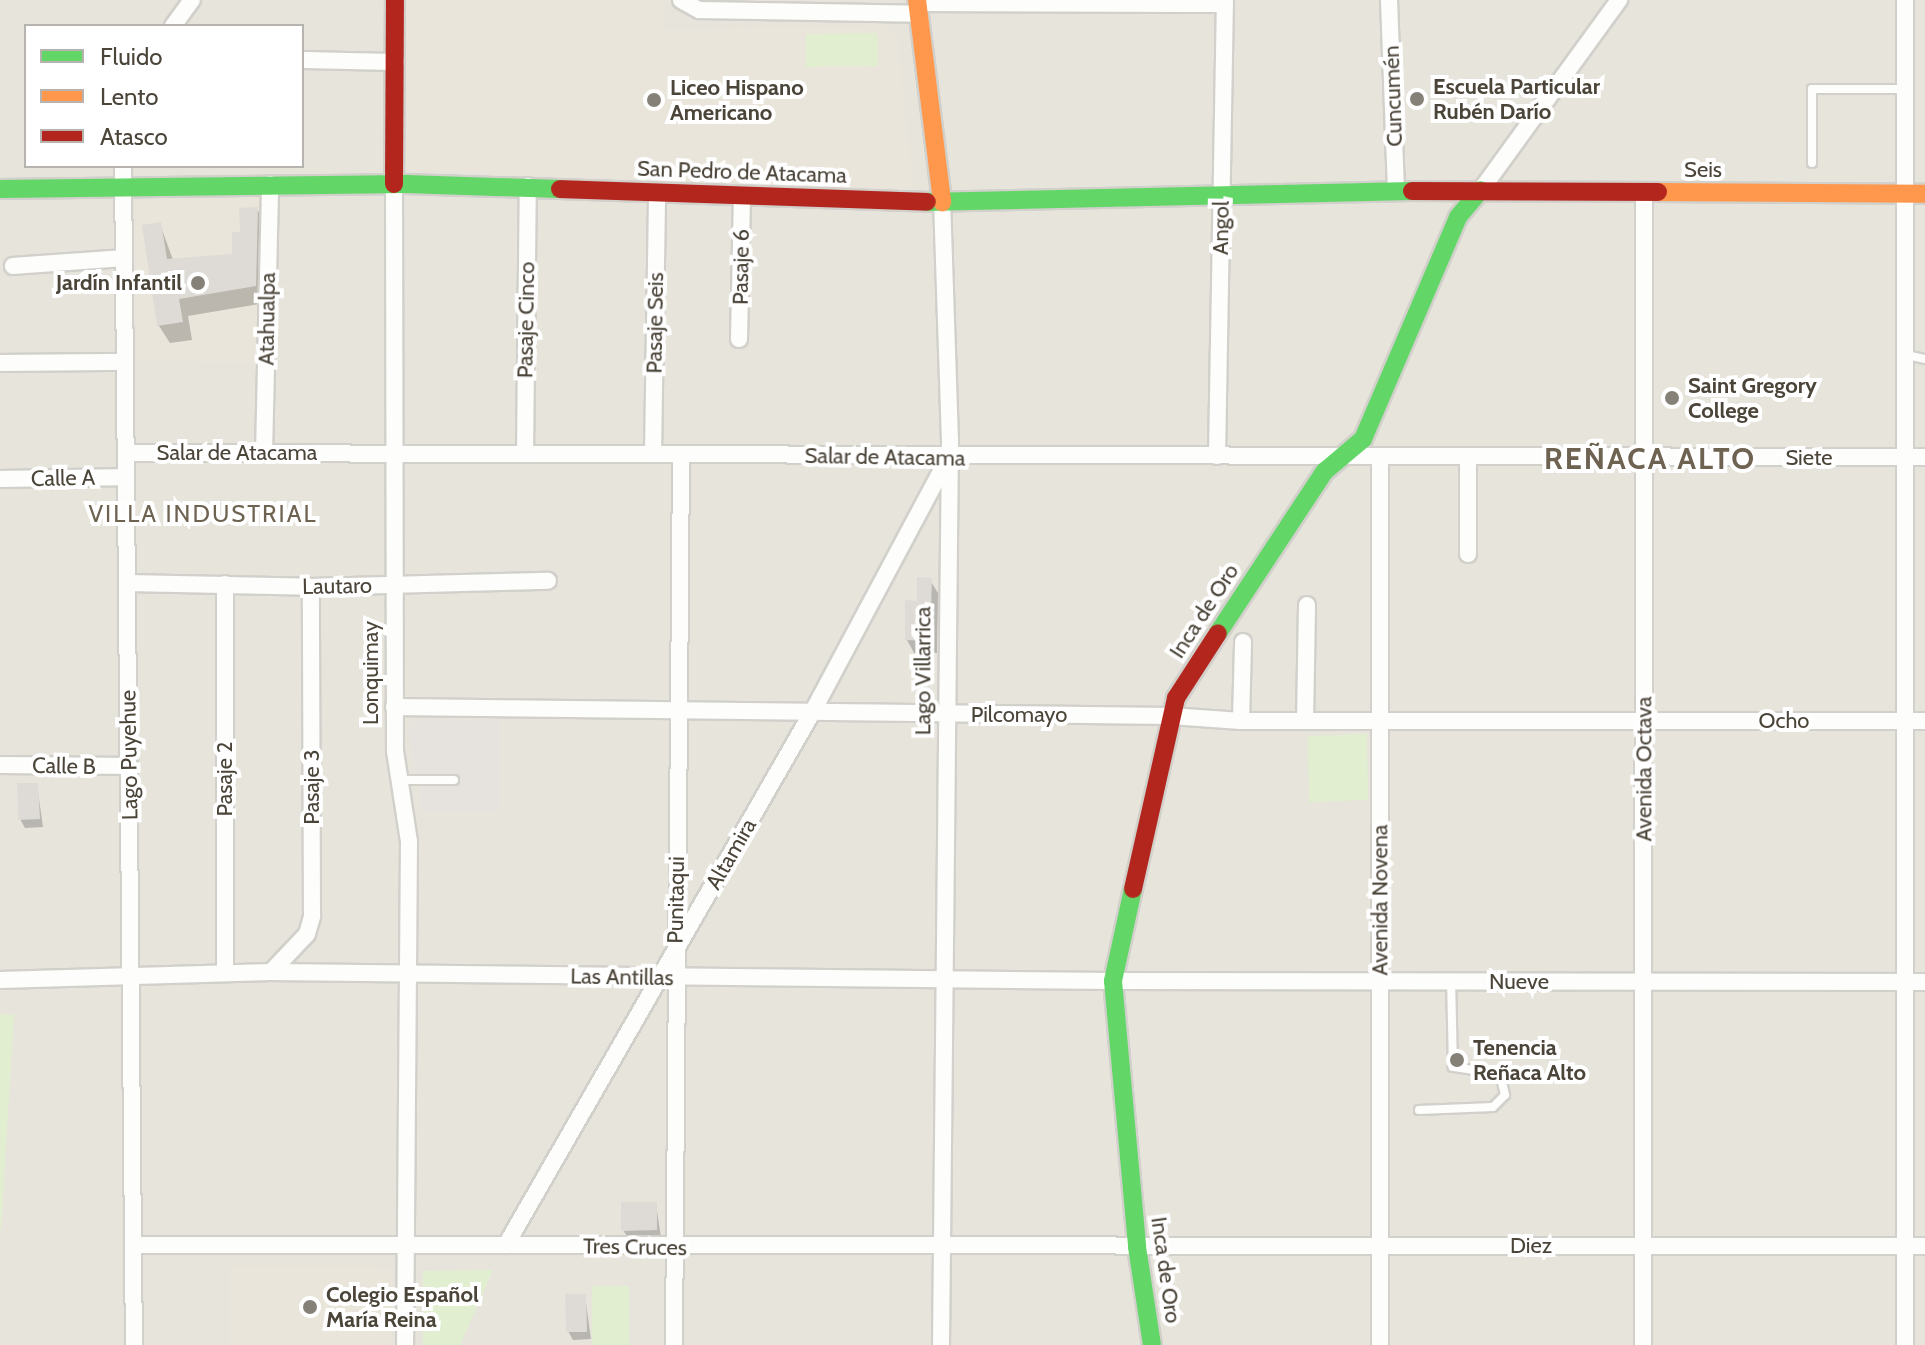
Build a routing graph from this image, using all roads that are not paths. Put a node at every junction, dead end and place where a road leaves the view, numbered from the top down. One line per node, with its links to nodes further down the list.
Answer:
1 (192, 0): 9 (street)
2 (395, 0): 11 (street, Lonquimay)
3 (1389, 0): 22 (street, Cuncumén)
4 (1619, 0): 20 (street, Inca de Oro)
5 (1905, 0): 12 (street)
6 (1225, 2): 8 (street); 27 (street, Angol)
7 (684, 3): 8 (street)
8 (918, 6): 28 (street, Lago Villarrica)
9 (174, 24)
10 (304, 60): 11 (street)
11 (396, 62): 16 (street, Lonquimay)
12 (1905, 89): 13 (lane); 24 (street)
13 (1812, 163)
14 (123, 168): 18 (street, Lago Puyehue)
15 (270, 184): 16 (street, San Pedro de Atacama); 18 (street, San Pedro de Atacama); 38 (street, Atahualpa)
16 (394, 184): 17 (street, San Pedro de Atacama); 37 (street, Lonquimay)
17 (528, 186): 21 (street, San Pedro de Atacama); 39 (street, Pasaje Cinco)
18 (123, 188): 19 (street, San Pedro de Atacama); 29 (street, Lago Puyehue)
19 (0, 189)
20 (1481, 190): 22 (street, San Pedro de Atacama); 23 (street, Seis); 43 (street, Inca de Oro)
21 (657, 192): 26 (street, San Pedro de Atacama); 40 (street, Pasaje Seis)
22 (1396, 192): 27 (street, San Pedro de Atacama)
23 (1644, 194): 24 (street, Seis); 48 (street, Avenida Octava)
24 (1905, 194): 25 (street, Seis); 32 (street)
25 (1925, 194)
26 (742, 196): 28 (street, San Pedro de Atacama); 31 (street, Pasaje 6)
27 (1222, 196): 28 (street, San Pedro de Atacama); 42 (street, Angol)
28 (942, 202): 47 (street, Lago Villarrica)
29 (124, 258): 30 (street); 34 (street, Lago Puyehue)
30 (13, 266)
31 (739, 339)
32 (1907, 355): 33 (lane); 46 (street)
33 (1925, 359)
34 (125, 362): 35 (street); 36 (street, Lago Puyehue)
35 (0, 363)
36 (126, 453): 38 (street, Salar de Atacama); 49 (street, Lago Puyehue)
37 (395, 453): 38 (street, Salar de Atacama); 39 (street, Salar de Atacama); 55 (street, Lonquimay)
38 (264, 454)
39 (525, 454): 40 (street, Salar de Atacama)
40 (653, 454): 41 (street, Salar de Atacama)
41 (681, 454): 47 (street, Salar de Atacama); 60 (street, Punitaqui)
42 (1217, 456): 43 (street, Salar de Atacama); 47 (street, Salar de Atacama)
43 (1341, 456): 44 (street, Salar de Atacama); 63 (street, Inca de Oro)
44 (1380, 456): 45 (street, Salar de Atacama); 66 (street, Avenida Novena)
45 (1468, 456): 48 (street, Salar de Atacama); 51 (street)
46 (1916, 457): 48 (street, Siete); 67 (street)
47 (948, 458): 61 (street, Altamira); 62 (street, Lago Villarrica)
48 (1644, 458): 69 (street, Avenida Octava)
49 (126, 477): 50 (street, Calle A); 53 (street, Lago Puyehue)
50 (0, 479)
51 (1468, 554)
52 (548, 581): 55 (street, Lautaro)
53 (127, 583): 54 (street, Lautaro); 71 (street, Lago Puyehue)
54 (225, 584): 56 (street, Lautaro); 76 (street, Pasaje 2)
55 (394, 585): 56 (street, Lautaro); 59 (street, Lonquimay)
56 (311, 587): 75 (street, Pasaje 3)
57 (1307, 605): 65 (street)
58 (1243, 642): 64 (street)
59 (394, 707): 60 (street, Pilcomayo); 72 (street, Lonquimay)
60 (679, 710): 61 (street, Pilcomayo); 74 (street, Punitaqui)
61 (813, 711): 62 (street, Pilcomayo); 74 (street, Altamira)
62 (947, 715): 63 (street, Pilcomayo); 80 (street, Lago Villarrica)
63 (1171, 716): 64 (street, Pilcomayo); 82 (street, Inca de Oro)
64 (1241, 721): 65 (street, Pilcomayo)
65 (1305, 721): 66 (street, Pilcomayo)
66 (1379, 721): 69 (street, Pilcomayo); 83 (street, Avenida Novena)
67 (1907, 721): 68 (street, Ocho); 69 (street, Ocho); 86 (street)
68 (1925, 721)
69 (1644, 722): 85 (street, Avenida Octava)
70 (0, 765): 71 (street, Calle B)
71 (129, 766): 78 (street, Lago Puyehue)
72 (401, 780): 73 (lane); 77 (street, Lonquimay)
73 (454, 780)
74 (675, 950): 79 (street, Punitaqui)
75 (271, 972): 76 (street, Las Antillas); 77 (street, Las Antillas)
76 (225, 973): 78 (street, Las Antillas)
77 (408, 974): 79 (street, Las Antillas); 94 (street, Lonquimay)
78 (131, 975): 81 (street, Las Antillas); 89 (street, Lago Puyehue)
79 (668, 978): 80 (street, Las Antillas); 90 (street); 95 (street, Punitaqui)
80 (945, 978): 82 (street, Las Antillas); 98 (street, Lago Villarrica)
81 (0, 980)
82 (1113, 981): 83 (street, Nueve); 96 (street, Inca de Oro)
83 (1381, 982): 84 (street, Nueve); 97 (street, Avenida Novena)
84 (1451, 982): 85 (street, Nueve); 88 (lane)
85 (1644, 982): 86 (street, Nueve); 91 (street, Avenida Octava)
86 (1906, 982): 87 (street, Nueve); 92 (street)
87 (1925, 982)
88 (1419, 1110)
89 (133, 1245): 94 (street, Tres Cruces); 99 (street, Lago Puyehue)
90 (506, 1245): 94 (street, Tres Cruces); 95 (street, Tres Cruces)
91 (1643, 1246): 92 (street, Diez); 97 (street, Diez); 105 (street, Avenida Octava)
92 (1906, 1246): 93 (street, Diez); 106 (street)
93 (1925, 1246)
94 (406, 1247): 100 (street, Lonquimay)
95 (674, 1247): 98 (street, Tres Cruces); 101 (street, Punitaqui)
96 (1137, 1247): 97 (street, Diez); 98 (street, Tres Cruces); 103 (street, Inca de Oro)
97 (1380, 1247): 104 (street, Avenida Novena)
98 (941, 1248): 102 (street, Lago Villarrica)
99 (134, 1345)
100 (405, 1345)
101 (674, 1345)
102 (941, 1345)
103 (1152, 1345)
104 (1380, 1345)
105 (1643, 1345)
106 (1905, 1345)

